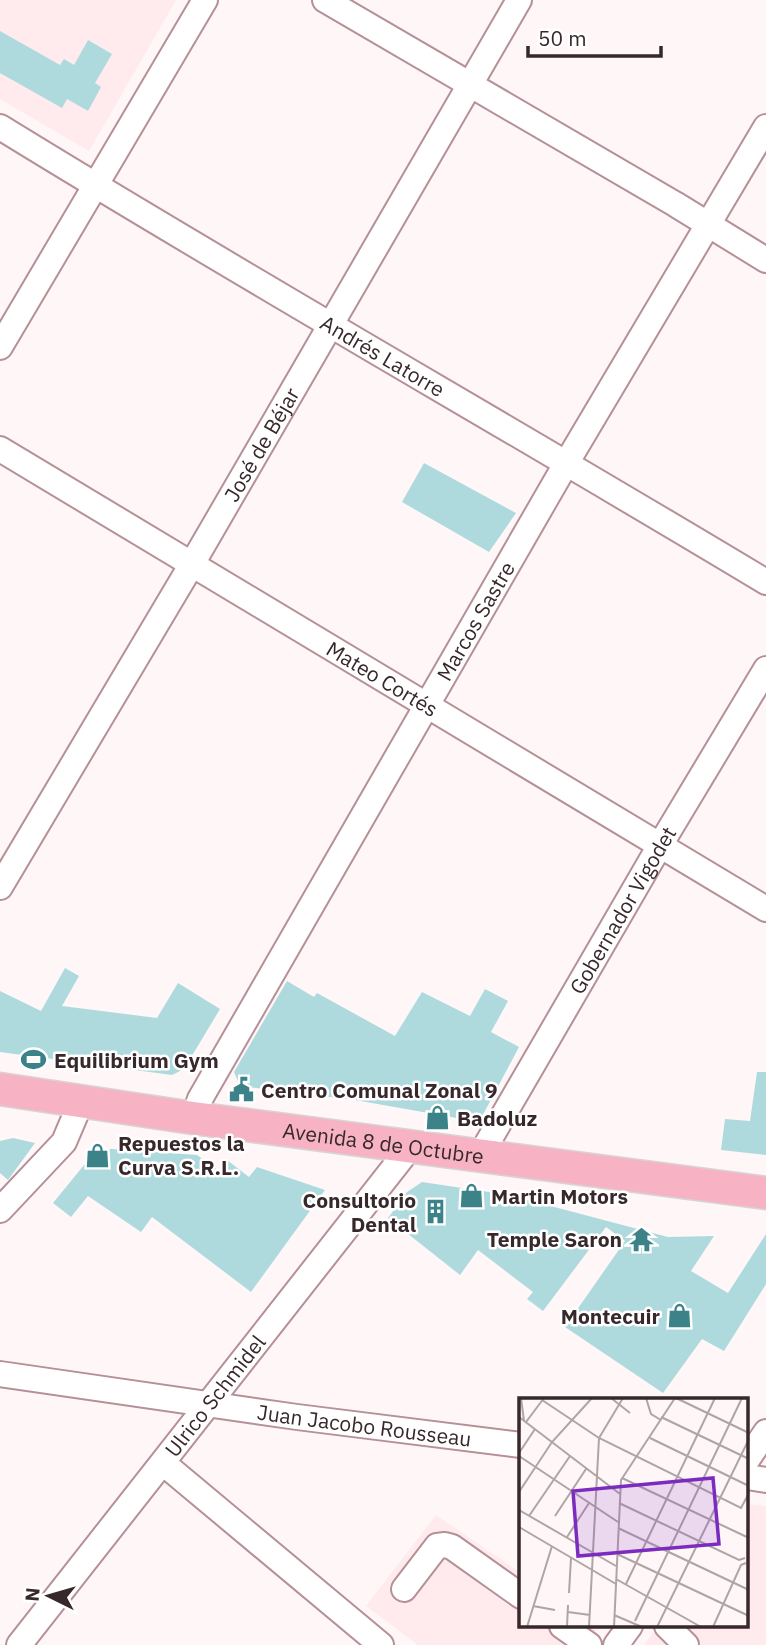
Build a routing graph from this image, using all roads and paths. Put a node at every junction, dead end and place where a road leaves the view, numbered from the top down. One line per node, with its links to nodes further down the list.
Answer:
1 (205, 0): 7 (street)
2 (325, 0): 4 (street)
3 (519, 0): 4 (street, José de Béjar)
4 (469, 85): 8 (street); 10 (street, José de Béjar)
5 (0, 127): 7 (street, Andrés Latorre)
6 (766, 127): 8 (street, Marcos Sastre)
7 (96, 187): 10 (street, Andrés Latorre); 11 (street)
8 (708, 225): 9 (street); 13 (street, Marcos Sastre)
9 (766, 260)
10 (330, 324): 13 (street, Andrés Latorre); 14 (street, José de Béjar)
11 (0, 347)
12 (0, 449): 14 (street, Mateo Cortés)
13 (567, 462): 15 (street, Andrés Latorre); 17 (street, Marcos Sastre)
14 (192, 564): 17 (street, Mateo Cortés); 19 (street, José de Béjar)
15 (766, 582)
16 (766, 669): 18 (street, Gobernador Vigodet)
17 (426, 706): 18 (street, Mateo Cortés); 23 (street, Marcos Sastre)
18 (659, 846): 20 (street, Mateo Cortés); 25 (street, Gobernador Vigodet)
19 (0, 887)
20 (766, 909)
21 (0, 1089): 22 (main road, Avenida 8 de Octubre)
22 (81, 1102): 23 (main road, Avenida 8 de Octubre); 27 (street)
23 (192, 1118): 24 (main road, Avenida 8 de Octubre)
24 (411, 1146): 25 (main road, Avenida 8 de Octubre); 29 (street, Ulrico Schmidel)
25 (481, 1154): 26 (main road, Avenida 8 de Octubre)
26 (766, 1193)
27 (0, 1210)
28 (0, 1374): 29 (street, Juan Jacobo Rousseau)
29 (208, 1404): 31 (street, Juan Jacobo Rousseau); 33 (street, Ulrico Schmidel)
30 (766, 1432): 32 (street)
31 (519, 1445)
32 (748, 1459)
33 (163, 1463): 41 (street, Ulrico Schmidel); 42 (street)
34 (748, 1477): 35 (street)
35 (766, 1480)
36 (404, 1589): 37 (street)
37 (519, 1595)
38 (565, 1628): 43 (street)
39 (629, 1628): 44 (street)
40 (669, 1628): 45 (street)
41 (19, 1645)
42 (381, 1645)
43 (589, 1645)
44 (616, 1645)
45 (686, 1645)

